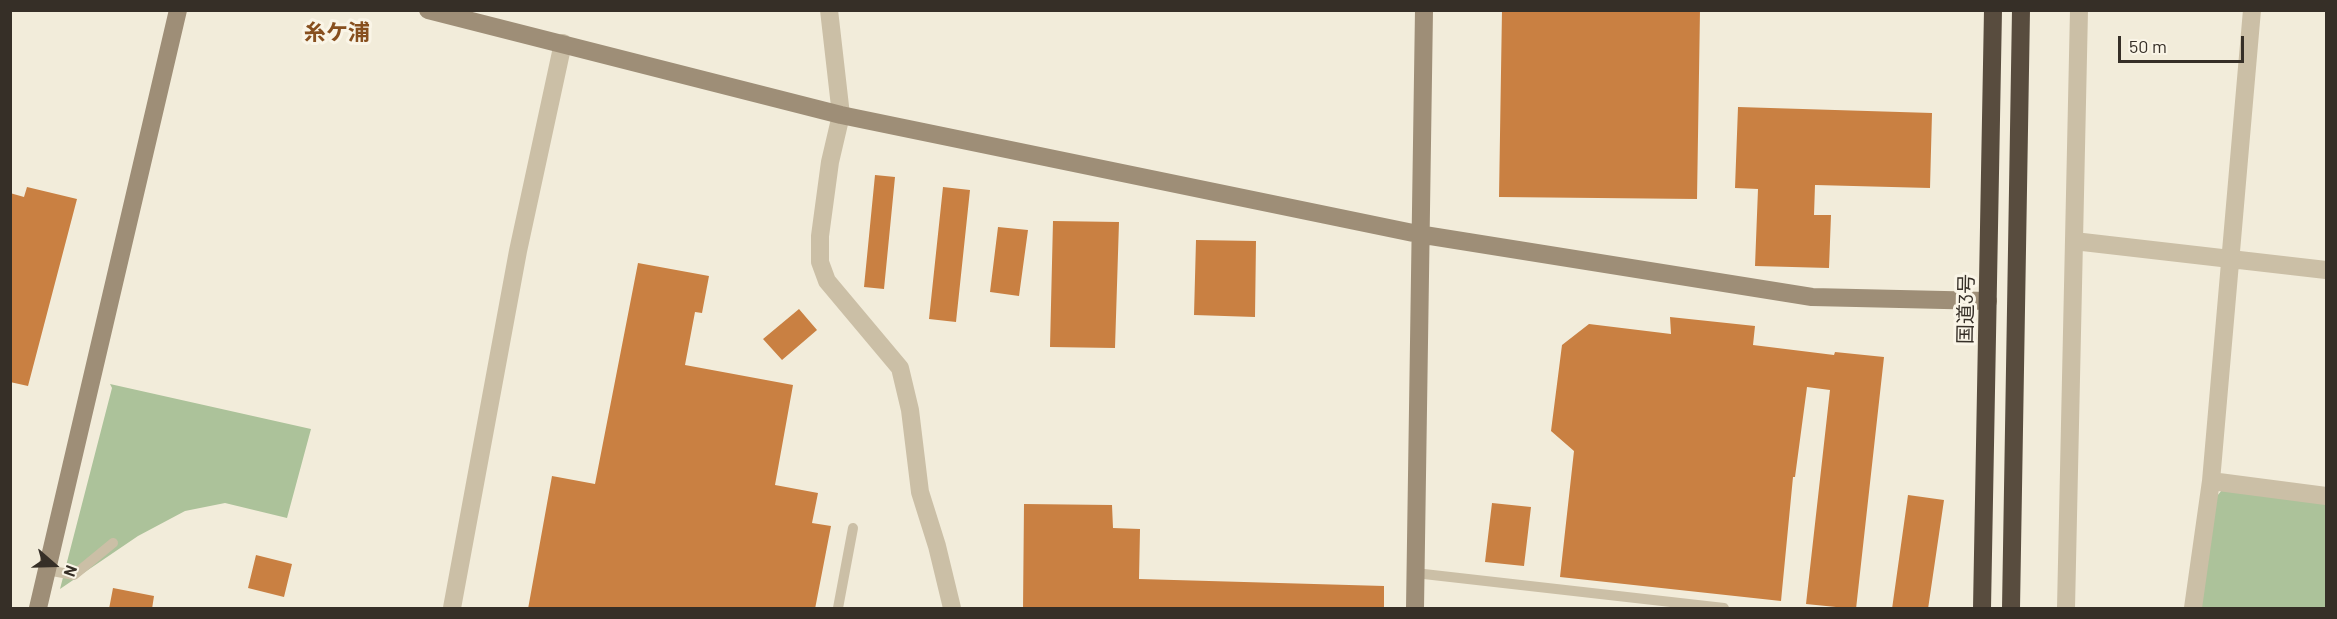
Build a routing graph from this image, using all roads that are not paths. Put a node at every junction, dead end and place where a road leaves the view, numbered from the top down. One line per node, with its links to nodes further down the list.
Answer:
1 (178, 10): 20 (street)
2 (429, 10): 9 (street)
3 (829, 10): 10 (street)
4 (1424, 10): 11 (street)
5 (1993, 10): 15 (highway, 国道3号)
6 (2021, 10): 29 (highway)
7 (2079, 10): 12 (street)
8 (2252, 10): 13 (street)
9 (563, 44): 10 (street); 23 (street)
10 (841, 115): 11 (street); 25 (street)
11 (1419, 234): 15 (street); 21 (street)
12 (2074, 241): 13 (street); 30 (street)
13 (2230, 259): 14 (street); 16 (street)
14 (2326, 270)
15 (1988, 301): 28 (highway, 国道3号)
16 (2211, 481): 17 (street); 31 (street)
17 (2326, 496)
18 (853, 528): 24 (lane)
19 (113, 543): 20 (lane)
20 (47, 570): 22 (street)
21 (1415, 573): 26 (street); 27 (lane)
22 (38, 609)
23 (452, 609)
24 (838, 609)
25 (952, 609)
26 (1415, 609)
27 (1724, 609)
28 (1982, 609)
29 (2011, 609)
30 (2066, 609)
31 (2193, 609)

